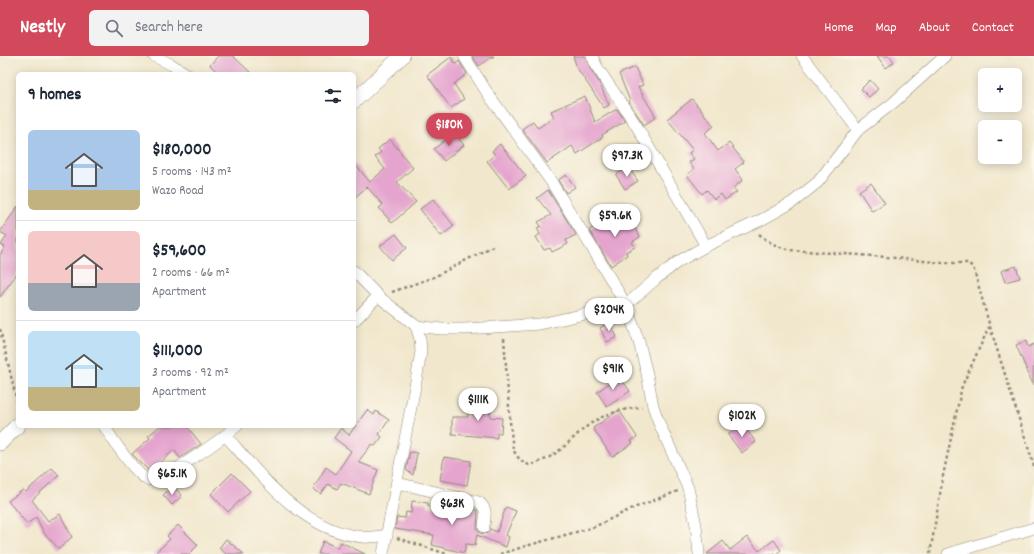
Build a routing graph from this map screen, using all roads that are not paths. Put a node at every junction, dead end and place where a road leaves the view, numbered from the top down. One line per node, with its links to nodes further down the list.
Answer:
1 (154, 56): 7 (street)
2 (402, 56): 8 (main road)
3 (464, 56): 13 (street)
4 (592, 56): 10 (street)
5 (802, 56): 9 (street)
6 (945, 56): 9 (street)
7 (184, 72)
8 (356, 99)
9 (858, 130): 10 (street)
10 (706, 246): 13 (street)
11 (356, 274): 12 (street)
12 (378, 296): 14 (street); 15 (street)
13 (626, 305): 15 (street); 26 (street)
14 (356, 319)
15 (416, 326): 21 (street)
16 (16, 427): 20 (main road)
17 (105, 428): 19 (street)
18 (235, 428): 19 (street)
19 (226, 436): 24 (street)
20 (0, 443)
21 (397, 483): 22 (street); 24 (street)
22 (484, 526)
23 (1034, 528): 27 (street)
24 (387, 535): 25 (street)
25 (383, 554)
26 (699, 554)
27 (948, 554)

